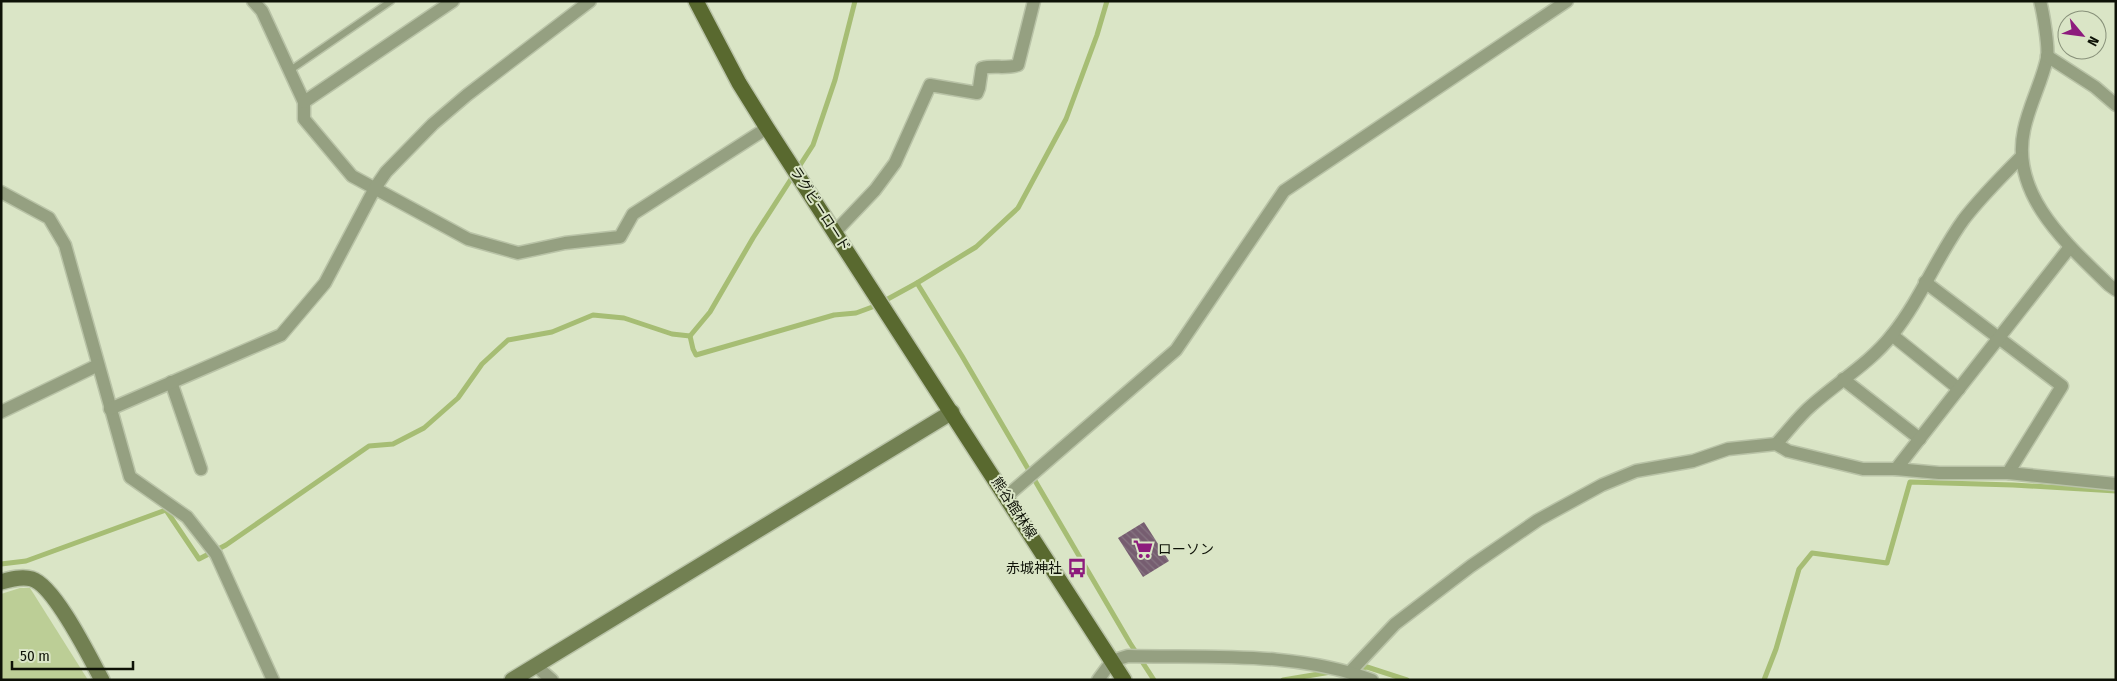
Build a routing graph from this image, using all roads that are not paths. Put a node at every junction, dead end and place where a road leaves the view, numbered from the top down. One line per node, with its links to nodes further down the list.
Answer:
1 (253, 1): 10 (street)
2 (391, 1): 10 (lane)
3 (453, 1): 11 (street)
4 (590, 1): 15 (street)
5 (696, 1): 13 (main road, ラグビーロード)
6 (1034, 1): 17 (street)
7 (1567, 1): 36 (street)
8 (2040, 1): 9 (street)
9 (2047, 56): 12 (street); 14 (street)
10 (290, 71): 11 (street)
11 (304, 102): 15 (street)
12 (2116, 105)
13 (767, 128): 15 (street); 17 (main road, ラグビーロード)
14 (2020, 158): 18 (street); 19 (street)
15 (375, 188): 25 (street)
16 (1, 192): 23 (street)
17 (835, 232): 29 (main road, ラグビーロード)
18 (2070, 247): 20 (street); 22 (street)
19 (1925, 282): 21 (street); 22 (street)
20 (2116, 290)
21 (1892, 335): 24 (street); 26 (street)
22 (1999, 338): 26 (street); 34 (street)
23 (98, 365): 27 (street); 28 (street)
24 (1844, 380): 30 (street); 31 (street)
25 (171, 382): 27 (street); 32 (street)
26 (1959, 389): 30 (street)
27 (110, 409): 42 (street)
28 (1, 412)
29 (952, 412): 36 (main road, 熊谷館林線); 39 (street)
30 (1920, 438): 33 (street)
31 (1776, 444): 33 (street); 40 (street)
32 (201, 469)
33 (1896, 469): 34 (street)
34 (2008, 473): 35 (street)
35 (2116, 484)
36 (1007, 496): 38 (main road, 熊谷館林線)
37 (1, 582): 41 (street)
38 (1112, 661): 40 (street); 45 (street); 46 (main road, 熊谷館林線)
39 (536, 666): 43 (street); 44 (street)
40 (1350, 672): 47 (street)
41 (102, 680)
42 (273, 680)
43 (512, 680)
44 (552, 680)
45 (1098, 680)
46 (1124, 680)
47 (1372, 680)

